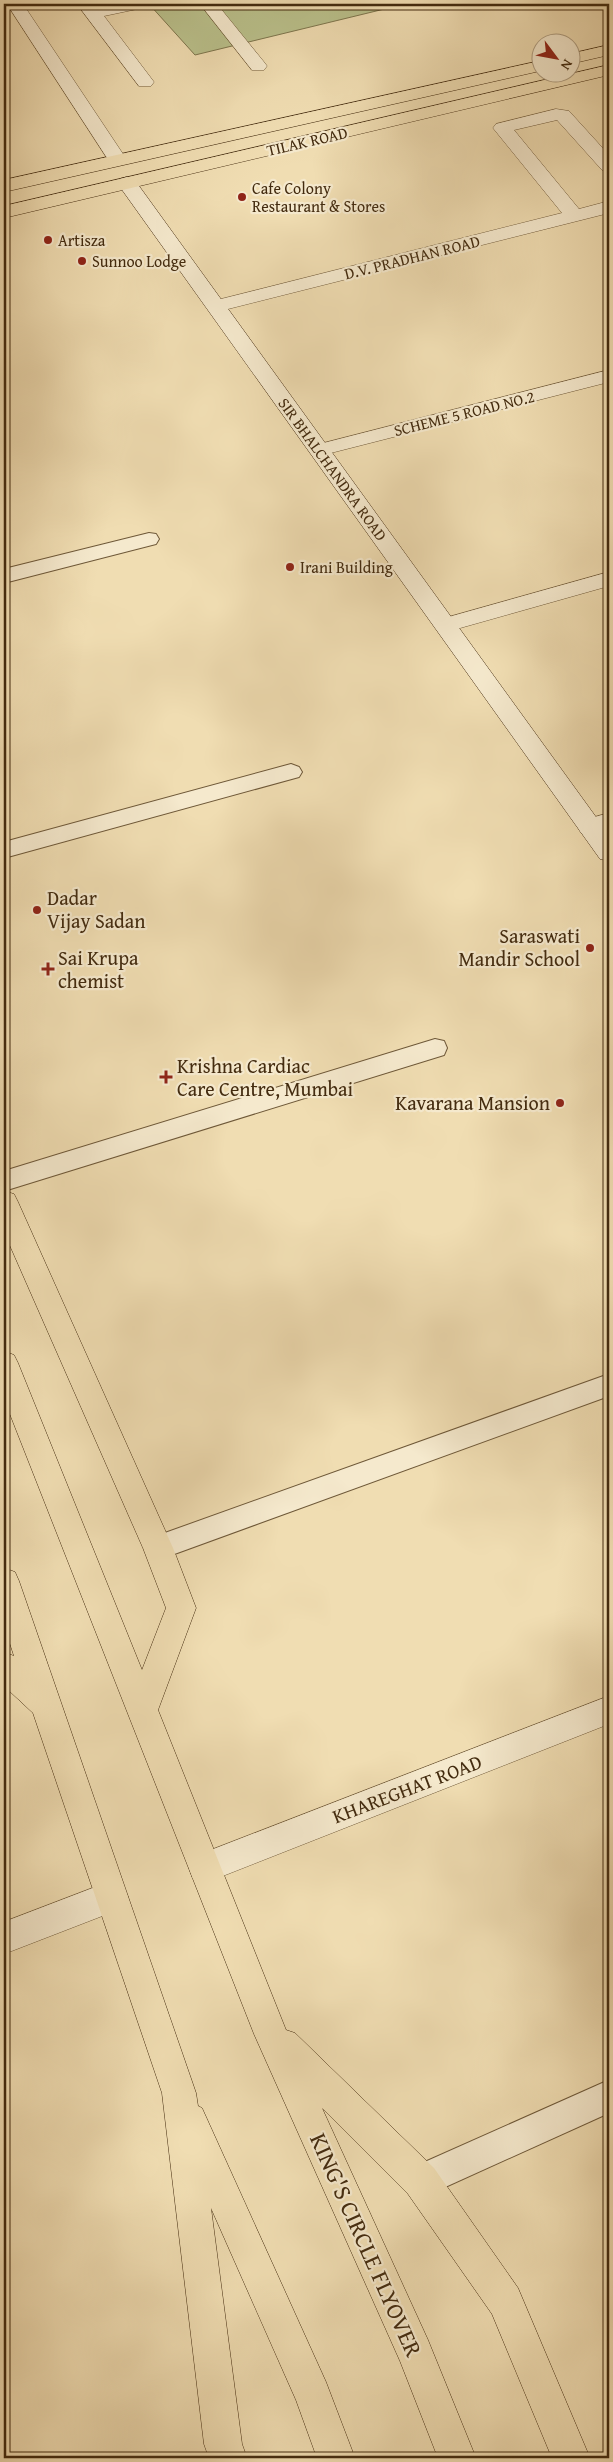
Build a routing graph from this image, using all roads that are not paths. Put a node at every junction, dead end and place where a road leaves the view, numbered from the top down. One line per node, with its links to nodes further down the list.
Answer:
1 (16, 4): 11 (street)
2 (136, 4): 4 (street)
3 (208, 4): 7 (street)
4 (89, 8): 10 (street)
5 (609, 50): 6 (main road)
6 (580, 57)
7 (258, 66)
8 (530, 68): 11 (main road, TILAK ROAD)
9 (609, 70): 13 (main road, TILAK ROAD)
10 (145, 82)
11 (118, 160): 14 (main road, TILAK ROAD)
12 (609, 166): 17 (street)
13 (127, 183): 16 (main road, TILAK ROAD); 18 (street, SIR BHALCHANDRA ROAD)
14 (4, 186)
15 (609, 207): 17 (street, D.V. PRADHAN ROAD)
16 (4, 212)
17 (575, 216): 18 (street, D.V. PRADHAN ROAD)
18 (216, 306): 20 (street, SIR BHALCHANDRA ROAD)
19 (609, 376): 20 (street, SCHEME 5 ROAD NO.2)
20 (320, 450): 24 (street, SIR BHALCHANDRA ROAD)
21 (150, 539): 22 (lane)
22 (4, 576)
23 (609, 579): 24 (street)
24 (446, 625): 26 (street, SIR BHALCHANDRA ROAD)
25 (291, 772): 27 (lane)
26 (600, 824): 28 (street, SIR BHALCHANDRA ROAD)
27 (4, 850)
28 (609, 853)
29 (435, 1048): 30 (lane)
30 (4, 1181)
31 (4, 1202): 34 (main road)
32 (4, 1363): 38 (main road, KING'S CIRCLE FLYOVER)
33 (609, 1385): 34 (lane)
34 (158, 1548): 38 (main road)
35 (4, 1582): 37 (main road)
36 (4, 1666): 37 (main road)
37 (45, 1704): 41 (main road)
38 (142, 1710): 40 (main road, KING'S CIRCLE FLYOVER)
39 (609, 1710): 40 (street, KHAREGHAT ROAD)
40 (205, 1868): 43 (main road, KING'S CIRCLE FLYOVER)
41 (111, 1897): 42 (street); 44 (main road)
42 (4, 1938)
43 (271, 2034): 46 (main road); 49 (main road, KING'S CIRCLE FLYOVER)
44 (179, 2093): 47 (main road); 48 (main road)
45 (609, 2096): 46 (lane)
46 (421, 2182): 50 (main road)
47 (228, 2458)
48 (336, 2458)
49 (457, 2458)
50 (571, 2458)

